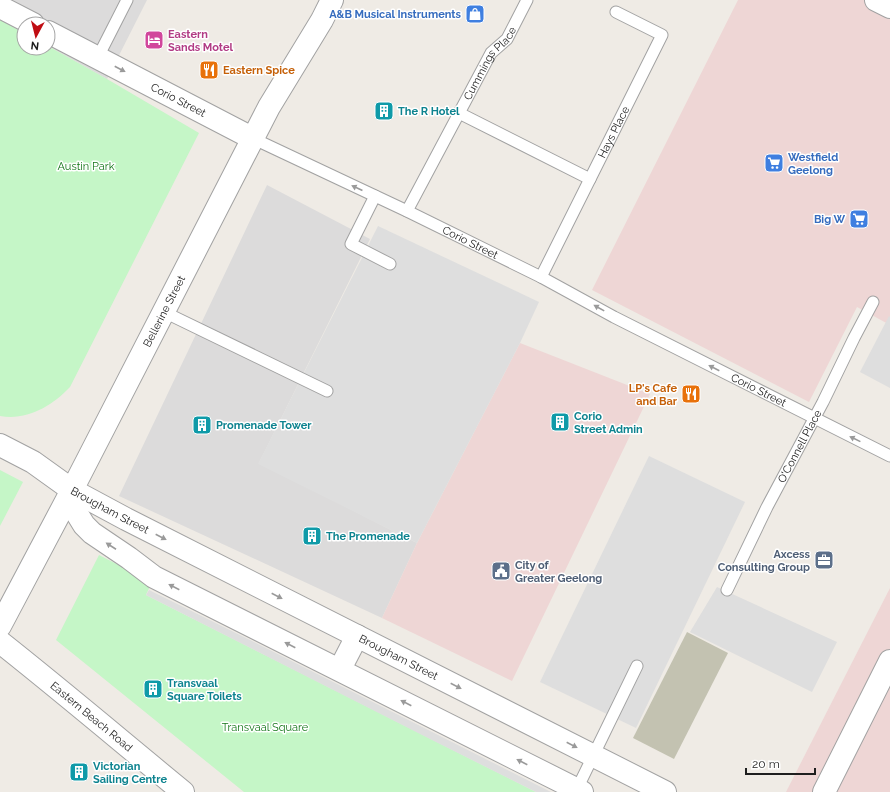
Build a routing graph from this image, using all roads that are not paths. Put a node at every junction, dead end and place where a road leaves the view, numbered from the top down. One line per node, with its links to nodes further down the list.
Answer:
1 (127, 0): 10 (lane)
2 (332, 0): 12 (street, Bellerine Street)
3 (527, 0): 11 (lane, Cummings Place)
4 (876, 0): 6 (street)
5 (0, 7): 8 (street)
6 (890, 7)
7 (616, 12): 13 (lane, Hays Place)
8 (17, 16)
9 (56, 36): 10 (street, Corio Street)
10 (98, 57): 12 (street, Corio Street, one-way to 12)
11 (459, 113): 13 (lane); 15 (lane, Cummings Place)
12 (252, 138): 14 (lane, Corio Street, one-way to 12); 19 (street, Bellerine Street)
13 (590, 179): 17 (lane, Hays Place)
14 (375, 196): 15 (lane, Corio Street); 16 (lane)
15 (407, 211): 17 (lane, Corio Street)
16 (390, 264)
17 (541, 277): 21 (lane, Corio Street, one-way to 17)
18 (874, 302): 21 (lane, O'Connell Place)
19 (164, 312): 20 (lane); 24 (street, Bellerine Street)
20 (327, 391)
21 (814, 419): 23 (lane, Corio Street, one-way to 21); 25 (lane, O'Connell Place)
22 (0, 446): 24 (street)
23 (890, 456)
24 (72, 490): 26 (street, Bellerine Street); 27 (street, Brougham Street, one-way to 27); 31 (street, Brougham Street, one-way to 24)
25 (727, 590)
26 (0, 626)
27 (357, 636): 31 (street); 32 (street, Brougham Street, one-way to 32)
28 (0, 642): 34 (street, Eastern Beach Road)
29 (890, 661): 36 (street)
30 (637, 666): 32 (lane)
31 (340, 670): 33 (street, Brougham Street, one-way to 31)
32 (593, 755): 33 (lane); 35 (street, Brougham Street)
33 (580, 791)
34 (183, 792)
35 (666, 792)
36 (824, 792)

